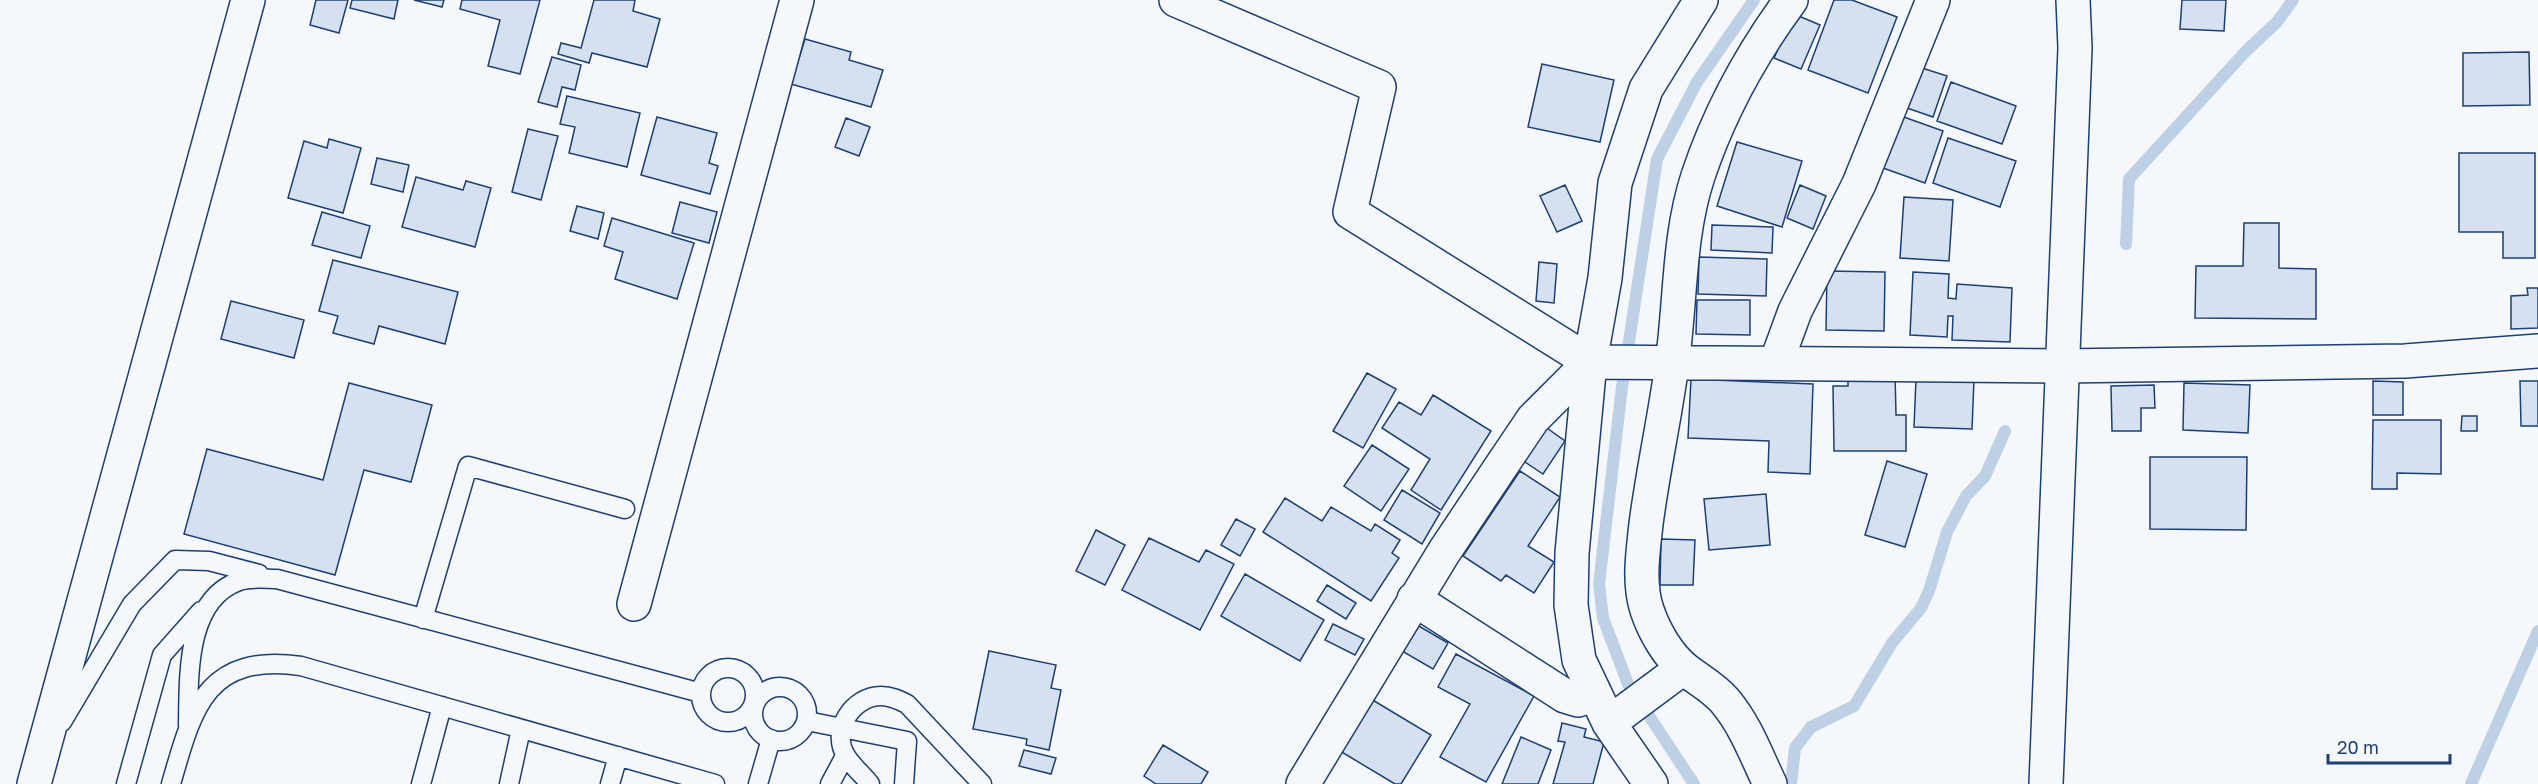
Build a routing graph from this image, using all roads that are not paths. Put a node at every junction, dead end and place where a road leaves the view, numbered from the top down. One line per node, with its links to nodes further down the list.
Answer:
1 (248, 0): 32 (street)
2 (797, 0): 17 (street)
3 (1176, 0): 9 (street)
4 (1701, 0): 9 (street)
5 (1791, 0): 10 (street)
6 (1933, 0): 11 (street)
7 (2073, 0): 12 (street)
8 (2538, 351): 12 (street)
9 (1594, 362): 10 (street); 16 (street); 21 (street)
10 (1663, 363): 11 (street); 19 (street)
11 (1776, 363): 12 (street)
12 (2063, 366): 47 (street)
13 (626, 509): 18 (lane)
14 (277, 579): 15 (lane); 18 (lane); 32 (lane)
15 (216, 594): 26 (lane); 33 (lane)
16 (1414, 599): 21 (street); 44 (street)
17 (634, 603)
18 (423, 619): 20 (lane)
19 (1676, 674): 24 (street); 46 (street)
20 (701, 693): 22 (lane); 22 (lane)
21 (1594, 694): 24 (street)
22 (754, 703): 25 (lane); 29 (lane)
23 (441, 706): 26 (lane); 27 (lane); 35 (lane)
24 (1614, 719): 45 (street)
25 (807, 721): 28 (lane); 29 (lane)
26 (188, 725): 34 (lane)
27 (521, 729): 30 (lane); 36 (lane)
28 (842, 729): 31 (lane); 42 (lane); 43 (lane)
29 (771, 740): 39 (lane)
30 (618, 756): 37 (lane); 38 (lane)
31 (845, 756): 40 (lane); 41 (lane)
32 (36, 775)
33 (126, 784)
34 (171, 784)
35 (422, 784)
36 (509, 784)
37 (610, 784)
38 (715, 784)
39 (758, 784)
40 (830, 784)
41 (870, 784)
42 (904, 784)
43 (982, 784)
44 (1303, 784)
45 (1650, 784)
46 (1770, 784)
47 (2046, 784)

